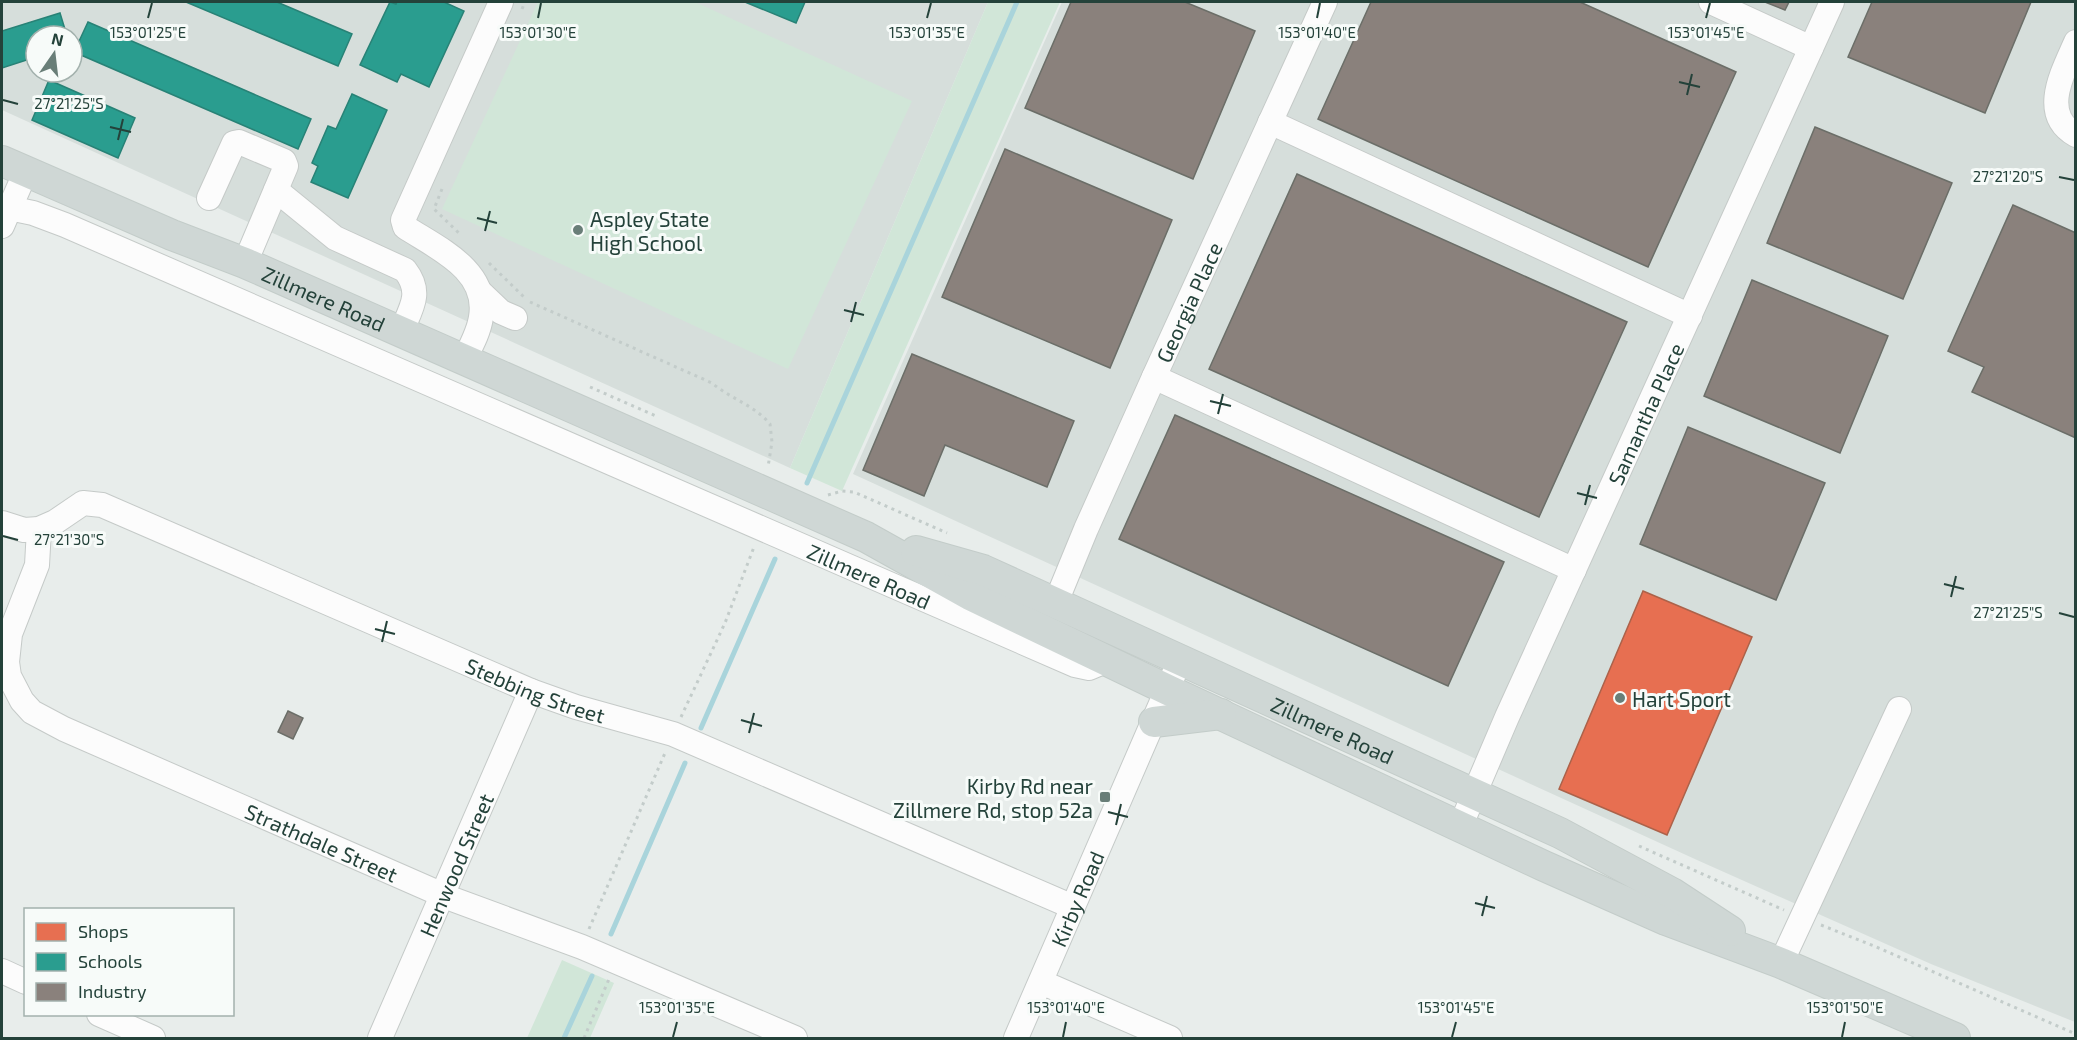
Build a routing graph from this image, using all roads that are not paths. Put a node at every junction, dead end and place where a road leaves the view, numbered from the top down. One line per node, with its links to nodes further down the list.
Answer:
1 (1325, 2): 7 (street, Georgia Place)
2 (1711, 2): 6 (street)
3 (1832, 2): 6 (street, Samantha Place)
4 (511, 7): 14 (street)
5 (2076, 42): 8 (street)
6 (1811, 48): 15 (street, Samantha Place)
7 (1270, 122): 15 (street); 19 (street, Georgia Place)
8 (2076, 135)
9 (14, 166): 12 (street); 13 (main road, Zillmere Road)
10 (276, 190): 11 (street); 13 (street); 17 (street)
11 (209, 198)
12 (5, 217): 21 (street, Zillmere Road)
13 (245, 263): 17 (main road, Zillmere Road)
14 (480, 292): 16 (street); 18 (street)
15 (1690, 316): 25 (street, Samantha Place)
16 (514, 318)
17 (401, 332): 18 (main road, Zillmere Road)
18 (464, 360): 20 (main road, Zillmere Road)
19 (1154, 376): 25 (street); 26 (street, Georgia Place)
20 (651, 428): 21 (street); 24 (main road, Zillmere Road)
21 (631, 473): 27 (street, Zillmere Road)
22 (2, 523): 23 (street)
23 (39, 529): 30 (street, Stebbing Street); 36 (street, Strathdale Street)
24 (866, 537): 26 (main road, Zillmere Road); 27 (main road, Zillmere Road)
25 (1574, 570): 34 (street, Samantha Place)
26 (1056, 602): 28 (main road, Zillmere Road)
27 (1108, 660): 29 (main road, Zillmere Road)
28 (1180, 660): 29 (street, Kirby Road); 34 (main road, Zillmere Road)
29 (1168, 690): 32 (main road, Zillmere Road); 33 (street, Kirby Road)
30 (531, 691): 36 (street, Henwood Street); 37 (street, Stebbing Street)
31 (1899, 709): 38 (street)
32 (1221, 714): 33 (main road); 35 (main road, Zillmere Road)
33 (1154, 722): 37 (street, Kirby Road)
34 (1474, 793): 35 (street, Samantha Place); 38 (main road, Zillmere Road)
35 (1460, 827): 38 (main road, Zillmere Road)
36 (443, 894): 45 (street, Henwood Street); 46 (street, Strathdale Street)
37 (1073, 907): 41 (street, Kirby Road)
38 (1781, 963): 43 (main road, Zillmere Road)
39 (2, 971): 40 (street)
40 (24, 981)
41 (1041, 982): 47 (street, Kirby Road); 48 (street)
42 (104, 1016): 44 (street)
43 (1940, 1035)
44 (153, 1038)
45 (380, 1038)
46 (795, 1038)
47 (1016, 1038)
48 (1170, 1038)

